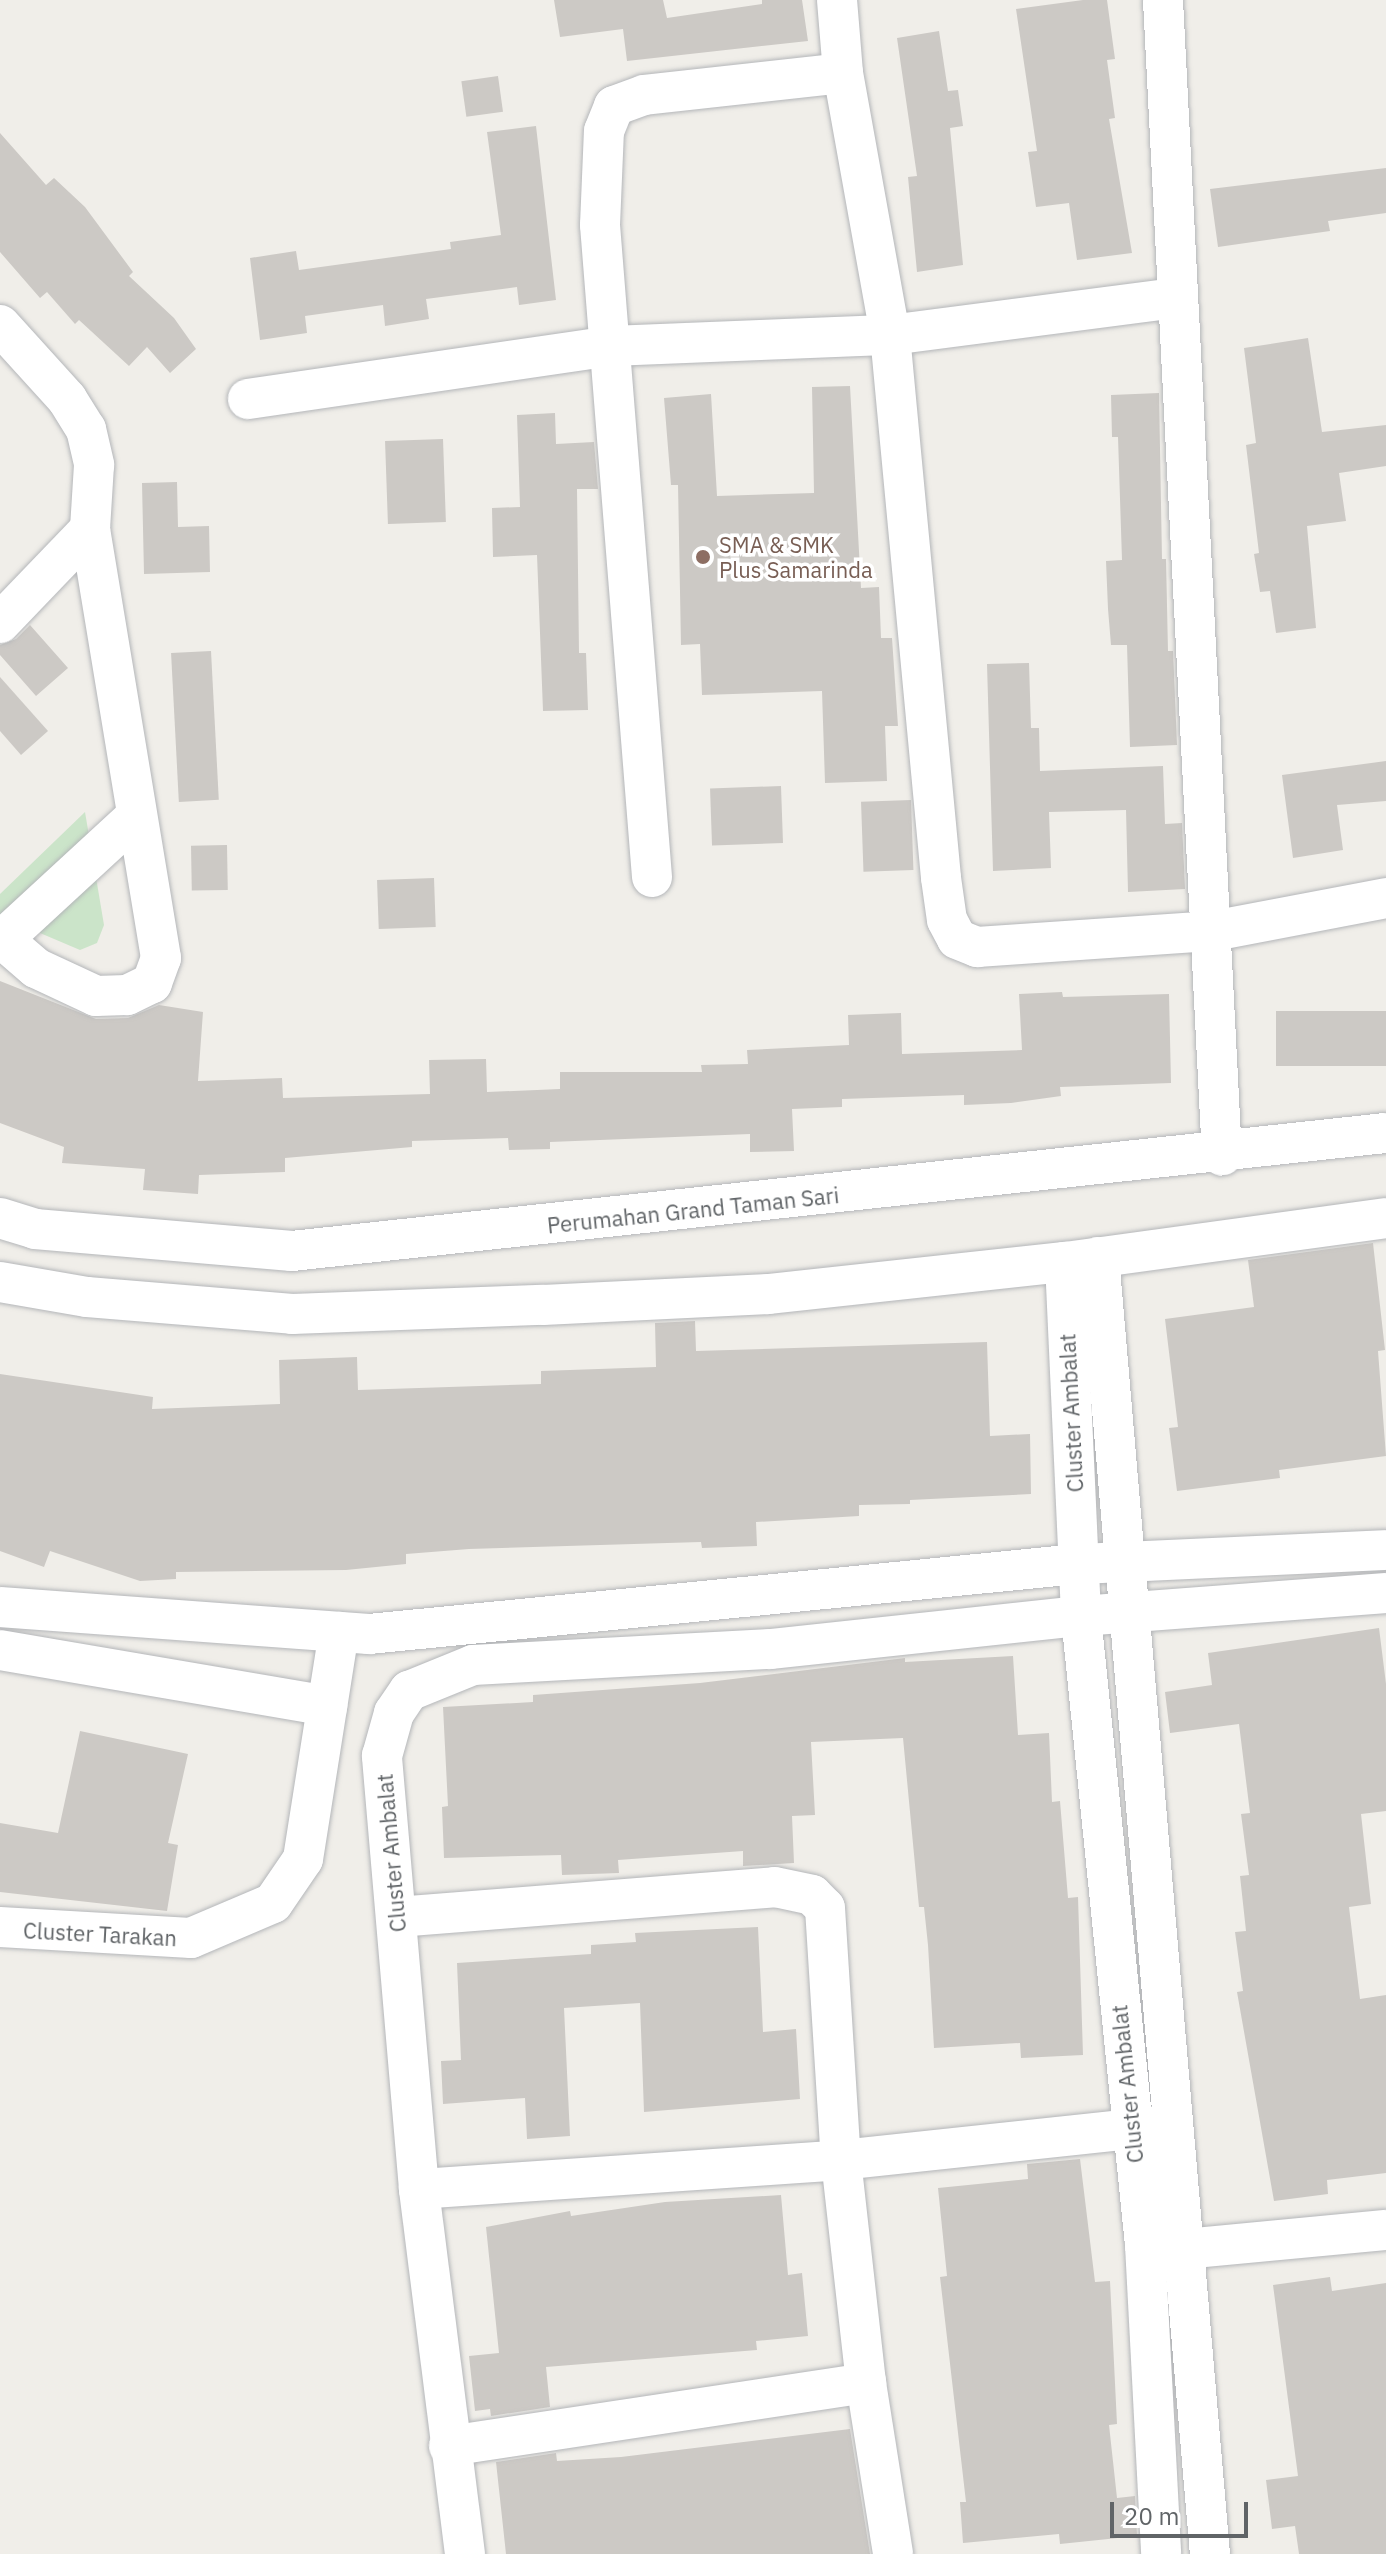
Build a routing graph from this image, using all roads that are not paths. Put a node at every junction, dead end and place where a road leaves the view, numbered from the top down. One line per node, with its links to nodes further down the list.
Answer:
1 (837, 0): 3 (street)
2 (1163, 0): 4 (street)
3 (843, 73): 6 (street); 7 (street)
4 (1176, 298): 6 (street); 14 (street)
5 (0, 325): 9 (street)
6 (890, 335): 7 (street); 14 (street)
7 (612, 346): 8 (street); 12 (street)
8 (248, 399)
9 (90, 529): 10 (street); 11 (street)
10 (0, 623)
11 (135, 817): 15 (street); 15 (street)
12 (652, 877)
13 (1386, 898): 14 (street)
14 (1213, 931): 17 (street)
15 (1, 938)
16 (1386, 1133): 17 (street, Perumahan Grand Taman Sari)
17 (1222, 1155): 20 (street, Perumahan Grand Taman Sari)
18 (0, 1218): 20 (street, Perumahan Grand Taman Sari)
19 (1386, 1218): 21 (street)
20 (292, 1251): 23 (street)
21 (1082, 1259): 23 (street); 25 (street); 26 (street, Cluster Ambalat)
22 (0, 1282): 23 (street)
23 (292, 1314)
24 (1386, 1550): 25 (street)
25 (1128, 1562): 26 (street); 29 (street)
26 (1078, 1564): 30 (street, Cluster Ambalat); 31 (street)
27 (1386, 1593): 29 (street, Cluster Ambalat)
28 (0, 1607): 31 (street)
29 (1132, 1612): 30 (street, Cluster Ambalat); 36 (street)
30 (1081, 1616): 34 (street, Cluster Ambalat); 37 (street, Cluster Ambalat)
31 (339, 1632): 33 (street, Cluster Tarakan)
32 (0, 1650): 33 (street)
33 (328, 1696): 35 (street, Cluster Tarakan)
34 (397, 1917): 38 (street); 39 (street, Cluster Ambalat)
35 (0, 1927)
36 (1173, 2125): 37 (street); 41 (street)
37 (1131, 2128): 38 (street); 46 (street, Cluster Ambalat)
38 (841, 2160): 39 (street); 42 (street)
39 (419, 2189): 43 (street, Cluster Ambalat)
40 (1386, 2230): 41 (street)
41 (1184, 2249): 47 (street)
42 (866, 2383): 43 (street); 45 (street)
43 (449, 2446): 44 (street, Cluster Ambalat)
44 (465, 2554)
45 (893, 2554)
46 (1161, 2554)
47 (1210, 2554)

